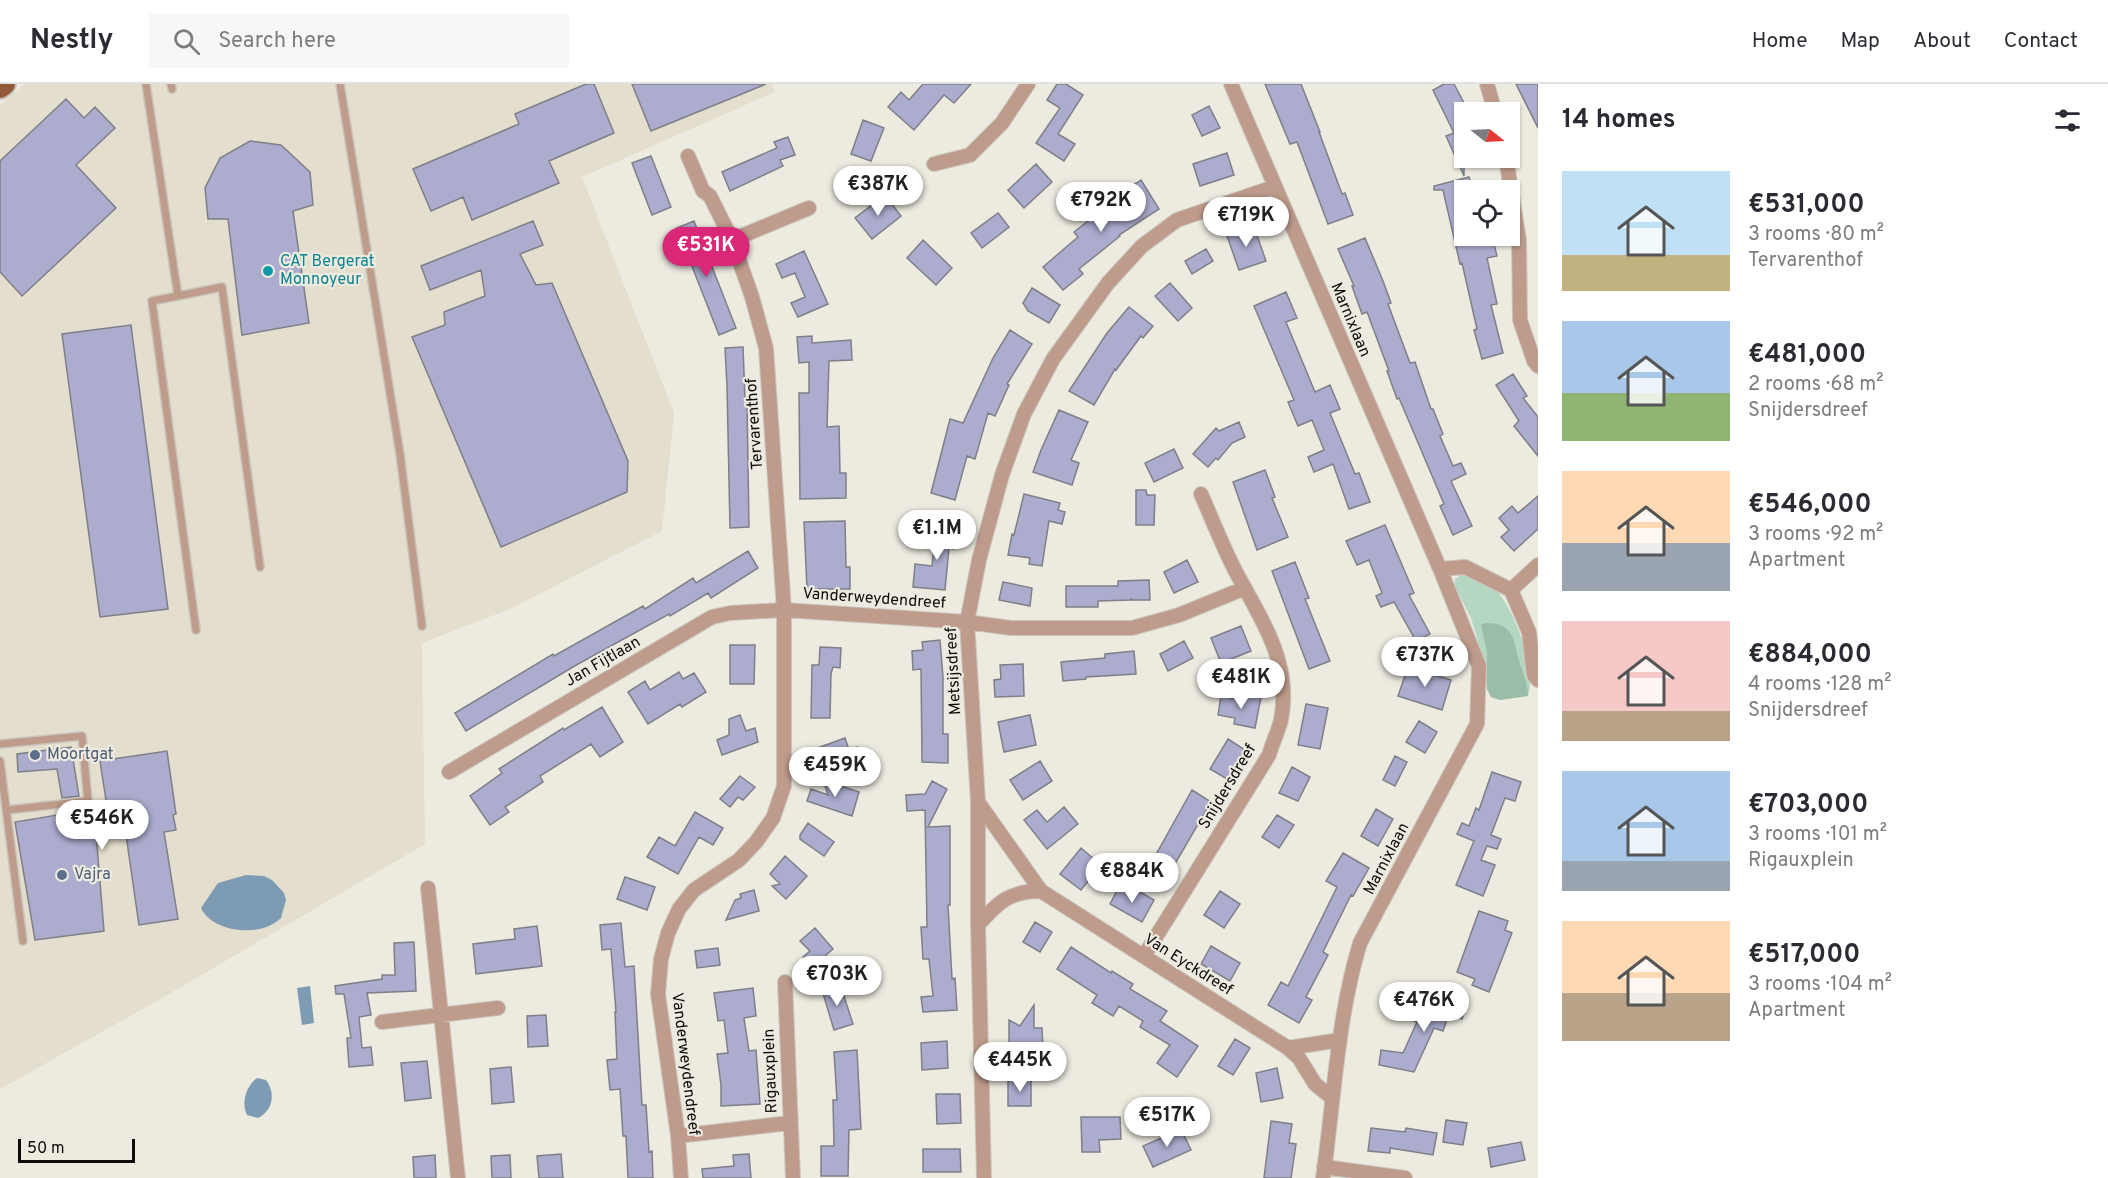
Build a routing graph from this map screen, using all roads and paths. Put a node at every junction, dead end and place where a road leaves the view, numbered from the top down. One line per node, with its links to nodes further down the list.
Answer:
1 (4, 84): 7 (main road)
2 (146, 84): 15 (lane)
3 (340, 84): 25 (lane)
4 (1028, 84): 10 (street)
5 (1231, 84): 12 (street, Marnixlaan)
6 (1487, 84): 8 (street)
7 (0, 87)
8 (1492, 102)
9 (688, 156): 14 (street, Tervarenthof)
10 (934, 164)
11 (1508, 168): 16 (street)
12 (1274, 188): 20 (street, Marnixlaan); 24 (street, Metsijsdreef)
13 (809, 208): 14 (street)
14 (732, 240): 23 (street, Tervarenthof)
15 (178, 296): 19 (lane); 26 (lane)
16 (1538, 366)
17 (1201, 494): 21 (street, Snijdersdreef)
18 (1538, 565): 22 (street)
19 (260, 567)
20 (1440, 569): 22 (street); 42 (street, Marnixlaan)
21 (1245, 588): 24 (street); 37 (street, Snijdersdreef)
22 (1511, 590): 27 (street)
23 (784, 610): 24 (street, Vanderweydendreef); 30 (street, Jan Fijtlaan); 46 (street, Vanderweydendreef)
24 (968, 622): 31 (street, Metsijsdreef)
25 (422, 626)
26 (196, 630)
27 (1538, 681)
28 (0, 744): 32 (lane)
29 (0, 761): 32 (lane)
30 (449, 772)
31 (978, 802): 34 (street, Van Eyckdreef); 35 (street, Metsijsdreef)
32 (7, 810): 36 (lane)
33 (428, 888): 40 (street)
34 (1041, 891): 35 (street); 37 (street, Van Eyckdreef)
35 (978, 925): 51 (street, Metsijsdreef)
36 (23, 941)
37 (1144, 956): 43 (street, Van Eyckdreef)
38 (785, 982): 45 (street, Rigauxplein)
39 (498, 1008): 40 (street)
40 (441, 1015): 41 (street); 48 (street)
41 (382, 1022)
42 (1340, 1040): 43 (street); 44 (street, Marnixlaan)
43 (1288, 1048): 44 (street, Van Eyckdreef)
44 (1331, 1097): 47 (street, Marnixlaan)
45 (789, 1123): 46 (street, Rigauxplein); 50 (street, Rigauxplein)
46 (678, 1136): 49 (street, Vanderweydendreef)
47 (1324, 1173): 52 (street)
48 (458, 1178)
49 (681, 1178)
50 (793, 1178)
51 (984, 1178)
52 (1405, 1178)

